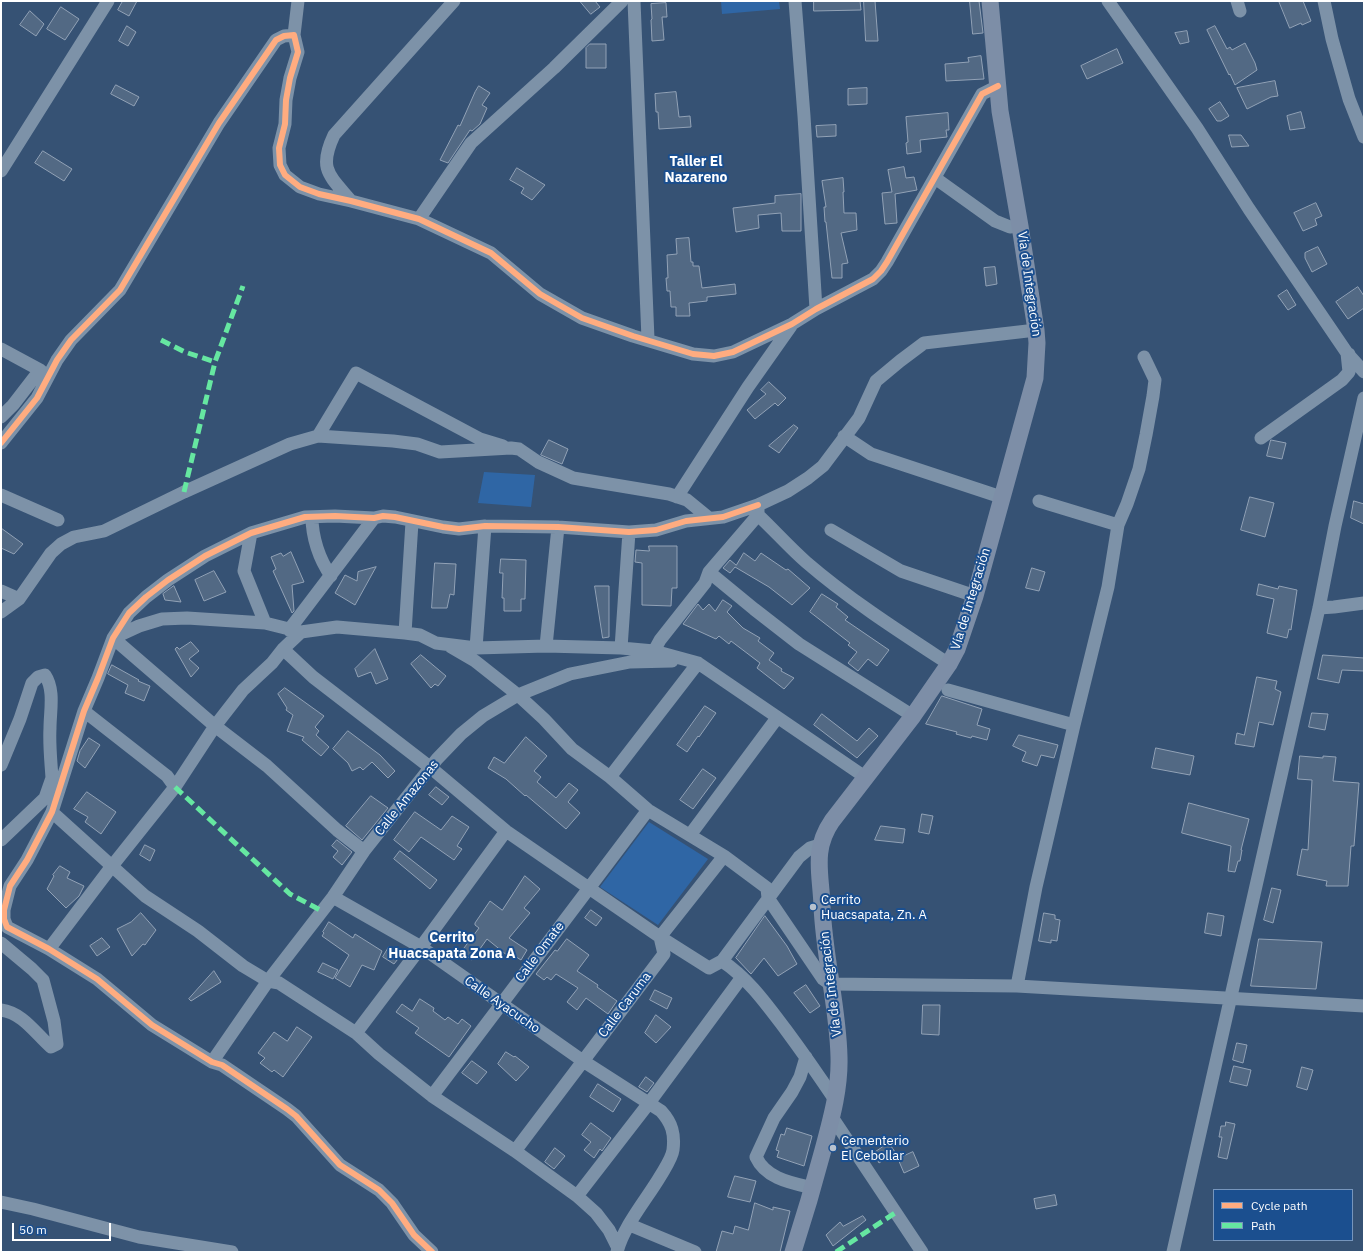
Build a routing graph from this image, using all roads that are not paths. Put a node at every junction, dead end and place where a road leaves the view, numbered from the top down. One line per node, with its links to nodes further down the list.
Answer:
1 (108, 1): 13 (street)
2 (298, 1): 10 (street)
3 (454, 1): 15 (street)
4 (622, 1): 16 (street)
5 (634, 1): 21 (street)
6 (795, 1): 18 (street)
7 (990, 1): 11 (main road, Vía de Integración)
8 (1108, 1): 23 (street)
9 (1324, 1): 12 (street)
10 (294, 35): 15 (street); 27 (street)
11 (998, 86): 14 (street); 17 (main road, Vía de Integración)
12 (1364, 137)
13 (1, 171)
14 (935, 178): 17 (street); 18 (street)
15 (351, 200): 16 (street)
16 (419, 220): 21 (street)
17 (1020, 226): 20 (main road, Vía de Integración)
18 (816, 309): 19 (street)
19 (792, 324): 21 (street); 36 (street)
20 (1036, 330): 31 (street); 37 (main road, Vía de Integración)
21 (648, 339)
22 (1, 349): 27 (street)
23 (1347, 353): 25 (street); 26 (street); 32 (street)
24 (1144, 358): 45 (street)
25 (1364, 359)
26 (1364, 372)
27 (44, 373): 29 (street); 33 (street)
28 (1364, 398): 57 (street)
29 (1, 417)
30 (318, 436): 34 (street); 34 (street); 55 (street)
31 (844, 436): 37 (street); 39 (street)
32 (1261, 438)
33 (1, 443)
34 (511, 448): 36 (street)
35 (1, 495): 43 (street)
36 (678, 497): 42 (street)
37 (1001, 497): 54 (main road, Vía de Integración)
38 (1039, 502): 45 (street)
39 (758, 510): 42 (street); 51 (street); 70 (street)
40 (312, 517): 41 (street); 50 (street); 52 (street)
41 (374, 518): 44 (street); 52 (street)
42 (709, 518): 49 (street)
43 (58, 520)
44 (412, 522): 46 (street); 61 (street)
45 (1118, 525): 76 (street)
46 (484, 526): 47 (street); 65 (street)
47 (558, 527): 49 (street); 64 (street)
48 (831, 530): 54 (street)
49 (629, 532): 66 (street)
50 (251, 533): 59 (street); 62 (street)
51 (709, 572): 68 (street); 74 (street)
52 (331, 576): 60 (street)
53 (1, 591): 55 (street)
54 (975, 596): 70 (main road, Vía de Integración)
55 (19, 599): 58 (street)
56 (1364, 603): 57 (street)
57 (1319, 608): 107 (street)
58 (1, 612)
59 (265, 623): 60 (street); 62 (street)
60 (295, 631): 61 (street); 67 (street)
61 (405, 633): 63 (street)
62 (112, 638): 73 (street); 77 (street)
63 (448, 644): 65 (street); 72 (street)
64 (546, 646): 65 (street); 66 (street)
65 (476, 648)
66 (621, 648): 68 (street)
67 (284, 649): 77 (street); 79 (street)
68 (654, 651): 69 (street)
69 (693, 662): 72 (street, Calle Amazonas); 75 (street); 80 (street)
70 (949, 664): 74 (main road, Vía de Integración)
71 (948, 690): 76 (street)
72 (518, 695): 79 (street, Calle Amazonas); 80 (street)
73 (84, 711): 82 (street); 83 (street)
74 (913, 716): 81 (main road, Vía de Integración)
75 (777, 718): 81 (street); 87 (street)
76 (1074, 725): 106 (street)
77 (215, 726): 83 (street); 90 (street)
78 (1, 765): 82 (street)
79 (431, 768): 86 (street); 90 (street, Calle Amazonas)
80 (610, 778): 84 (street)
81 (865, 778): 89 (main road, Vía de Integración)
82 (56, 781): 85 (street); 88 (street)
83 (175, 787): 92 (street)
84 (648, 810): 87 (street); 94 (street, Calle Omate)
85 (52, 812): 92 (street); 93 (street)
86 (506, 831): 94 (street); 100 (street)
87 (690, 835): 91 (street)
88 (1, 840)
89 (820, 845): 97 (street); 105 (main road, Vía de Integración)
90 (364, 851): 95 (street, Calle Amazonas)
91 (724, 856): 97 (street); 98 (street)
92 (112, 866): 101 (street); 104 (street)
93 (10, 886): 96 (street); 101 (street)
94 (588, 888): 98 (street); 108 (street, Calle Omate)
95 (333, 897): 100 (street, Calle Ayacucho); 104 (street, Calle Amazonas)
96 (1, 898)
97 (768, 898): 102 (street); 105 (street)
98 (660, 937): 102 (street); 113 (street, Calle Caruma)
99 (1, 943): 110 (street)
100 (422, 947): 108 (street, Calle Ayacucho); 111 (street)
101 (49, 949): 114 (street)
102 (722, 961): 103 (street)
103 (742, 977): 112 (street); 117 (street)
104 (268, 981): 111 (street); 114 (street, Calle Amazonas)
105 (830, 984): 106 (street); 116 (main road, Vía de Integración)
106 (1017, 986): 107 (street)
107 (1231, 998): 109 (street); 130 (street)
108 (501, 1004): 113 (street, Calle Ayacucho); 115 (street, Calle Omate)
109 (1364, 1006)
110 (1, 1010)
111 (356, 1033): 115 (street)
112 (806, 1057): 116 (street); 120 (street)
113 (582, 1061): 117 (street, Calle Ayacucho); 119 (street, Calle Caruma)
114 (212, 1062): 126 (street)
115 (432, 1096): 119 (street)
116 (835, 1100): 118 (main road, Vía de Integración)
117 (649, 1103): 121 (street); 123 (street, Calle Ayacucho)
118 (832, 1117): 120 (main road, Vía de Integración); 129 (street)
119 (515, 1151): 121 (street)
120 (813, 1188): 128 (main road, Vía de Integración)
121 (577, 1196): 124 (street)
122 (1, 1202): 125 (street)
123 (630, 1225): 124 (street, Calle Ayacucho); 127 (street)
124 (617, 1250)
125 (232, 1252)
126 (432, 1252)
127 (695, 1252)
128 (793, 1252)
129 (922, 1252)
130 (1173, 1252)

